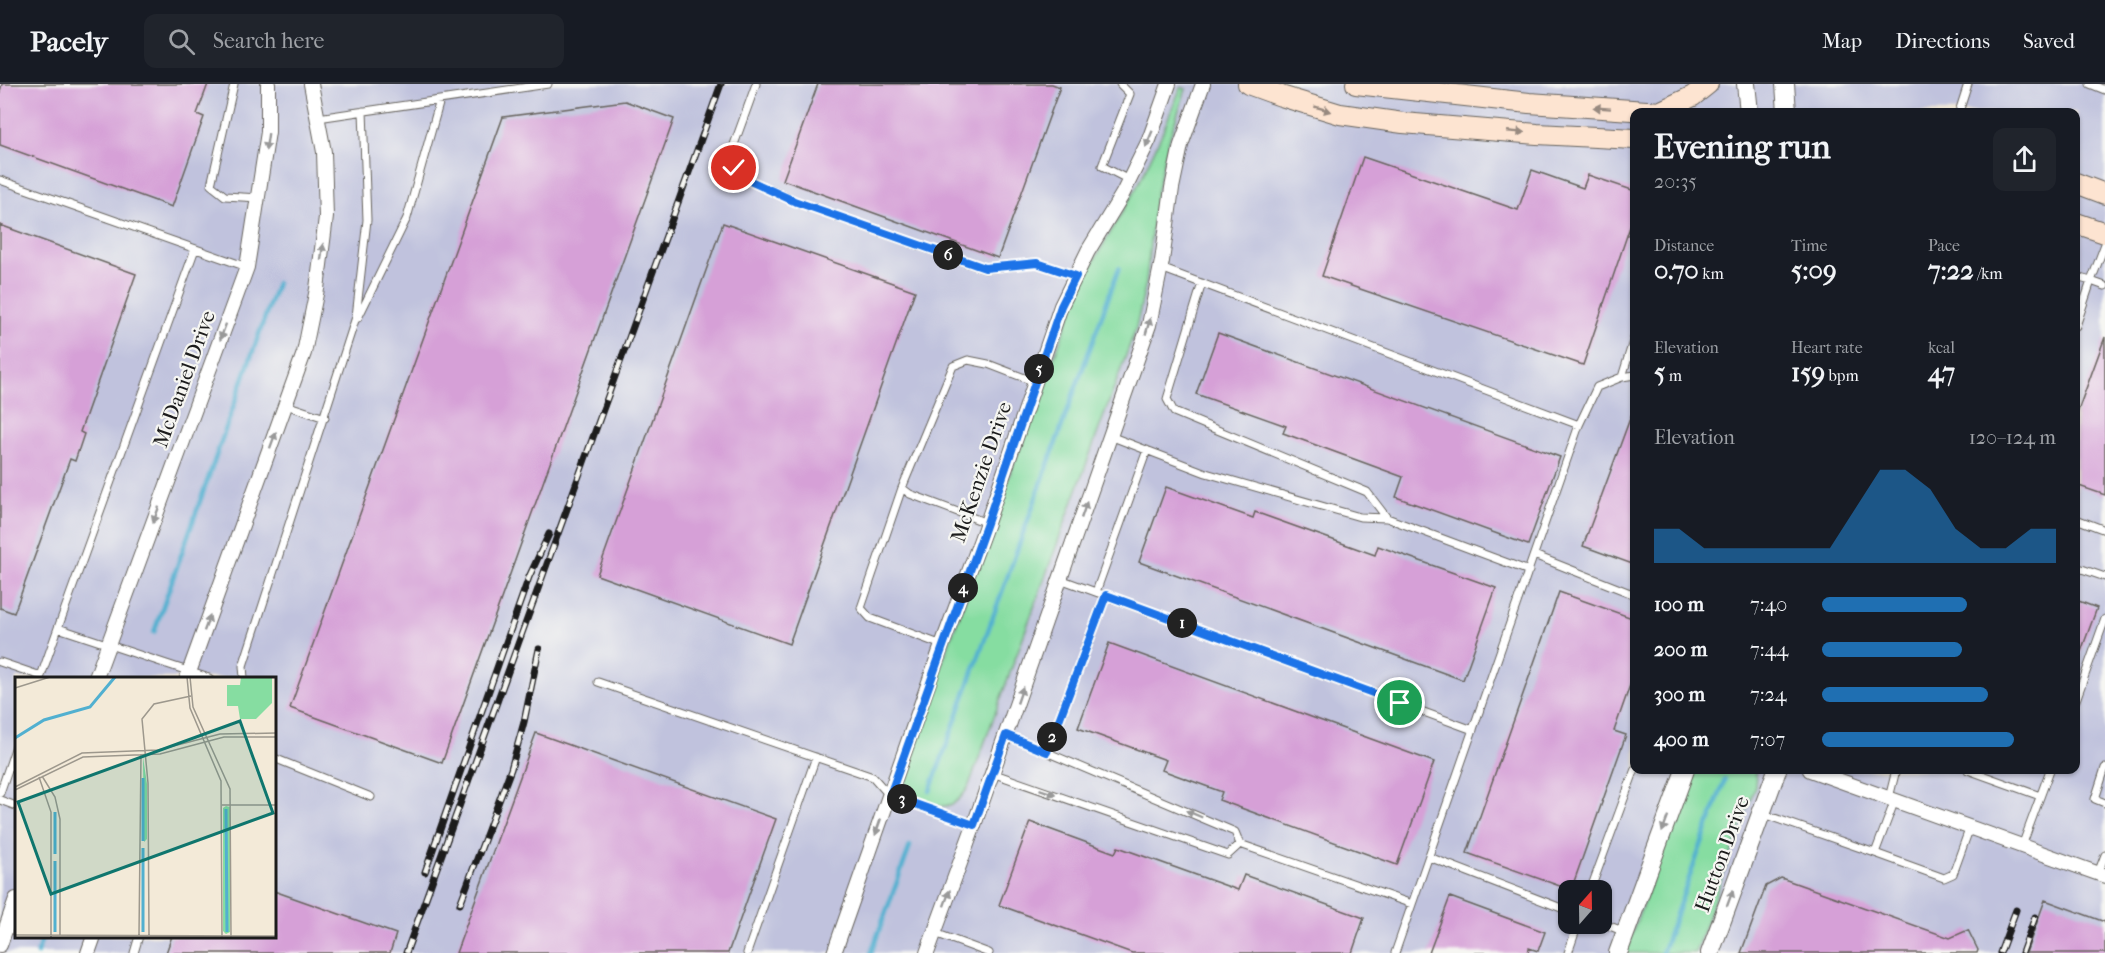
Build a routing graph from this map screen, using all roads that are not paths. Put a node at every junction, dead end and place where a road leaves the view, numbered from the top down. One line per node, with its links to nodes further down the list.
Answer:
1 (234, 84): 31 (lane)
2 (268, 84): 31 (street, McDaniel Drive, one-way to 31)
3 (311, 84): 25 (street)
4 (548, 84): 18 (lane)
5 (756, 84): 38 (lane)
6 (1120, 84): 28 (lane)
7 (1169, 84): 28 (street, McKenzie Drive, one-way to 28)
8 (1203, 84): 37 (street)
9 (1248, 84): 26 (main road, one-way to 26)
10 (1356, 84): 16 (main road)
11 (1708, 84): 19 (main road)
12 (1746, 84): 20 (street)
13 (1785, 84): 21 (street)
14 (1968, 84): 22 (lane)
15 (2090, 84): 17 (lane)
16 (1445, 89): 23 (main road, one-way to 16)
17 (2105, 90)
18 (440, 100): 24 (lane); 44 (lane)
19 (1668, 108)
20 (1749, 108)
21 (1788, 108)
22 (1960, 108)
23 (1630, 110)
24 (363, 111): 25 (lane); 44 (lane)
25 (318, 118): 49 (street, one-way to 25)
26 (1630, 139)
27 (0, 180): 35 (lane)
28 (1129, 180): 38 (street, McKenzie Drive)
29 (2080, 185): 30 (main road)
30 (2105, 194)
31 (259, 198): 36 (street, McDaniel Drive)
32 (2080, 224): 33 (main road)
33 (2105, 233)
34 (2105, 244): 40 (lane)
35 (195, 249): 36 (lane); 68 (lane)
36 (247, 267): 69 (street, McDaniel Drive, one-way to 69)
37 (1161, 268): 41 (lane); 52 (street, one-way to 37)
38 (1076, 276): 48 (street, McKenzie Drive)
39 (2080, 278): 40 (lane)
40 (2091, 281): 42 (lane); 43 (lane)
41 (1202, 283): 51 (lane); 55 (lane)
42 (2105, 286)
43 (2080, 314)
44 (352, 328): 50 (lane)
45 (1630, 351): 47 (lane)
46 (1630, 376): 47 (lane)
47 (1622, 377): 51 (lane)
48 (1035, 382): 54 (lane); 57 (street, McKenzie Drive)
49 (286, 405): 50 (lane); 72 (street, one-way to 49)
50 (325, 418): 75 (lane)
51 (1580, 425): 59 (lane)
52 (1110, 436): 53 (lane); 63 (street, one-way to 52)
53 (1147, 450): 55 (lane); 64 (lane)
54 (902, 488): 57 (lane); 70 (lane)
55 (1387, 518): 61 (lane)
56 (2080, 521): 58 (lane)
57 (987, 523): 70 (street, McKenzie Drive)
58 (2105, 530)
59 (1534, 555): 61 (lane); 65 (lane)
60 (2080, 568): 62 (lane)
61 (1529, 571): 78 (lane)
62 (2105, 577)
63 (1060, 579): 64 (lane); 79 (street, one-way to 63)
64 (1096, 592): 66 (lane)
65 (1630, 593)
66 (1106, 595): 78 (lane); 81 (lane)
67 (2105, 619): 77 (lane)
68 (58, 628): 69 (lane); 73 (lane)
69 (109, 644): 72 (lane); 74 (street, McDaniel Drive)
70 (942, 645): 94 (street, McKenzie Drive)
71 (0, 662): 73 (lane)
72 (188, 675)
73 (41, 677)
74 (96, 677)
75 (244, 677)
76 (598, 682): 82 (lane)
77 (2080, 689)
78 (1473, 730): 108 (lane)
79 (1006, 735): 81 (lane); 85 (street)
80 (15, 749): 93 (lane)
81 (1047, 752): 104 (lane, one-way to 81)
82 (816, 757): 94 (lane); 123 (lane)
83 (276, 759): 96 (lane)
84 (2105, 768): 99 (lane)
85 (993, 773): 102 (street); 104 (lane, one-way to 104)
86 (1633, 774): 110 (lane)
87 (1684, 774): 115 (street, one-way to 115)
88 (1776, 774): 101 (street, Hutton Drive)
89 (1821, 774): 97 (street)
90 (1895, 774): 97 (lane)
91 (1980, 774): 95 (lane)
92 (2048, 774): 95 (lane)
93 (0, 793)
94 (890, 795): 102 (lane); 124 (street, McKenzie Drive, one-way to 124)
95 (2040, 795): 105 (lane)
96 (371, 797)
97 (1892, 799): 103 (street); 106 (lane)
98 (0, 800): 100 (lane)
99 (2105, 803)
100 (15, 806)
101 (1761, 813): 106 (lane); 130 (street, Hutton Drive, one-way to 101)
102 (974, 825): 116 (street, one-way to 102)
103 (1970, 827): 105 (street); 106 (lane)
104 (1240, 844): 112 (lane)
105 (2022, 846): 109 (street)
106 (1875, 853)
107 (2105, 855): 109 (lane)
108 (1429, 857): 112 (lane); 113 (lane)
109 (2102, 875)
110 (1594, 880)
111 (15, 902): 120 (street)
112 (1412, 904): 127 (lane)
113 (1558, 907)
114 (1612, 927): 115 (lane)
115 (1625, 932): 129 (street)
116 (935, 933): 125 (street); 126 (lane)
117 (1575, 934): 128 (lane)
118 (93, 938): 121 (street)
119 (139, 938): 122 (lane)
120 (0, 945)
121 (88, 953)
122 (134, 953)
123 (747, 953)
124 (834, 953)
125 (927, 953)
126 (989, 953)
127 (1395, 953)
128 (1568, 953)
129 (1618, 953)
130 (1710, 953)

